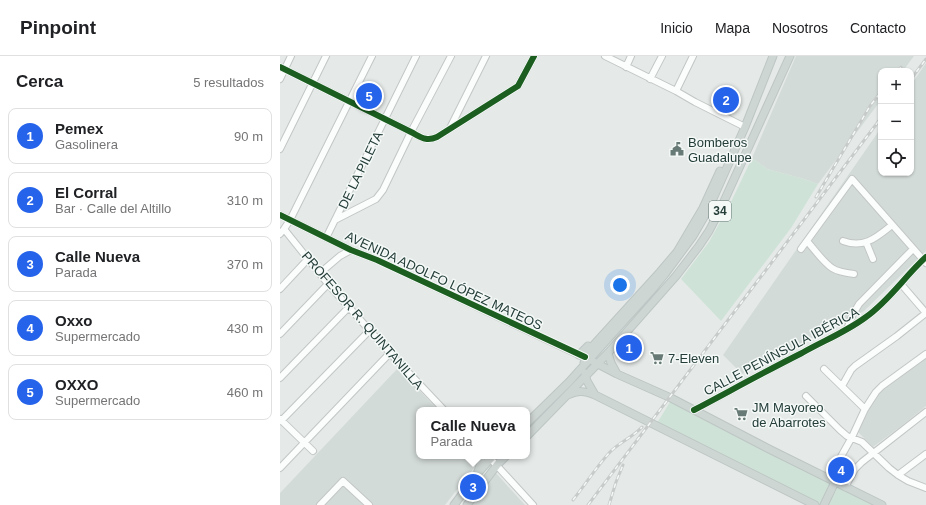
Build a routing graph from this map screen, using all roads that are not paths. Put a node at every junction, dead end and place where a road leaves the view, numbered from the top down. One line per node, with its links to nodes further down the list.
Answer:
1 (291, 56): 15 (street)
2 (326, 56): 18 (street)
3 (372, 56): 20 (street)
4 (416, 56): 21 (street, DE LA PILETA)
5 (451, 56): 24 (street)
6 (486, 56): 23 (street)
7 (534, 56): 23 (street)
8 (605, 56): 14 (street)
9 (632, 56): 14 (street)
10 (662, 56): 17 (street)
11 (693, 56): 19 (street)
12 (773, 56): 22 (main road, 34)
13 (790, 56): 52 (main road, 34)
14 (626, 67): 17 (street)
15 (282, 68): 16 (street); 18 (street)
16 (280, 78)
17 (650, 79): 19 (street)
18 (313, 83): 20 (street); 25 (street)
19 (676, 91): 22 (street)
20 (349, 101): 21 (street); 27 (street)
21 (385, 119): 24 (street); 28 (street, DE LA PILETA)
22 (744, 128): 54 (main road, 34); 54 (main road, 34)
23 (449, 129): 24 (street)
24 (411, 132): 28 (street)
25 (280, 150)
26 (280, 215): 27 (street, AVENIDA ADOLFO LÓPEZ MATEOS)
27 (290, 220): 30 (street); 31 (street, AVENIDA ADOLFO LÓPEZ MATEOS)
28 (335, 220): 31 (street, DE LA PILETA)
29 (892, 225): 33 (street); 34 (street); 36 (street)
30 (282, 232): 38 (street, PROFESOR R. QUINTANILLA)
31 (326, 238): 37 (street, AVENIDA ADOLFO LÓPEZ MATEOS)
32 (843, 240): 34 (street)
33 (807, 241): 35 (street); 42 (street)
34 (866, 242): 39 (street)
35 (801, 249)
36 (913, 249): 40 (street); 48 (street, CALLE PENÍNSULA IBÉRICA)
37 (351, 250): 41 (street); 54 (street, AVENIDA ADOLFO LÓPEZ MATEOS)
38 (308, 259): 41 (street, PROFESOR R. QUINTANILLA); 45 (street)
39 (873, 259)
40 (925, 260): 44 (street, CALLE PENÍNSULA IBÉRICA)
41 (320, 273): 43 (street, PROFESOR R. QUINTANILLA)
42 (854, 274)
43 (328, 284): 46 (street, PROFESOR R. QUINTANILLA); 50 (street)
44 (901, 284): 47 (street); 48 (street, CALLE PENÍNSULA IBÉRICA)
45 (280, 289)
46 (349, 307): 49 (street, PROFESOR R. QUINTANILLA); 59 (street)
47 (926, 313): 60 (street)
48 (847, 329): 66 (street, CALLE PENÍNSULA IBÉRICA)
49 (370, 330): 51 (street, PROFESOR R. QUINTANILLA); 68 (street)
50 (280, 334)
51 (390, 353): 64 (street, PROFESOR R. QUINTANILLA); 72 (street)
52 (608, 353): 55 (main road, 34); 57 (main road)
53 (926, 354): 65 (street)
54 (584, 359): 55 (main road, AVENIDA ADOLFO LÓPEZ MATEOS); 58 (main road); 69 (main road, 34)
55 (598, 363): 57 (main road, AVENIDA ADOLFO LÓPEZ MATEOS); 58 (main road, 34)
56 (824, 369): 60 (street)
57 (617, 374): 66 (main road, AVENIDA ADOLFO LÓPEZ MATEOS)
58 (585, 376): 61 (main road); 62 (main road, 34)
59 (280, 378)
60 (842, 386): 65 (street)
61 (595, 394): 62 (main road); 92 (main road)
62 (567, 395): 70 (main road, 34)
63 (806, 396): 71 (street)
64 (441, 407)
65 (865, 409): 71 (street)
66 (694, 410): 84 (main road, AVENIDA ADOLFO LÓPEZ MATEOS)
67 (926, 412): 74 (street)
68 (281, 420): 72 (street)
69 (530, 420)
70 (530, 433)
71 (852, 437): 74 (street); 84 (street)
72 (304, 443): 73 (street); 80 (street)
73 (313, 451)
74 (873, 453): 83 (street); 85 (street)
75 (926, 454): 83 (street)
76 (481, 459): 82 (main road)
77 (488, 459): 82 (main road)
78 (492, 459): 81 (street)
79 (503, 459): 81 (main road)
80 (281, 465)
81 (497, 465): 90 (main road); 91 (street)
82 (478, 473): 89 (main road)
83 (898, 474): 86 (street)
84 (836, 482): 85 (main road, AVENIDA ADOLFO LÓPEZ MATEOS); 93 (main road)
85 (845, 487): 94 (main road, AVENIDA ADOLFO LÓPEZ MATEOS)
86 (926, 488)
87 (320, 505): 88 (street)
88 (369, 505)
89 (454, 505)
90 (467, 505)
91 (533, 505)
92 (815, 505)
93 (824, 505)
94 (882, 505)

